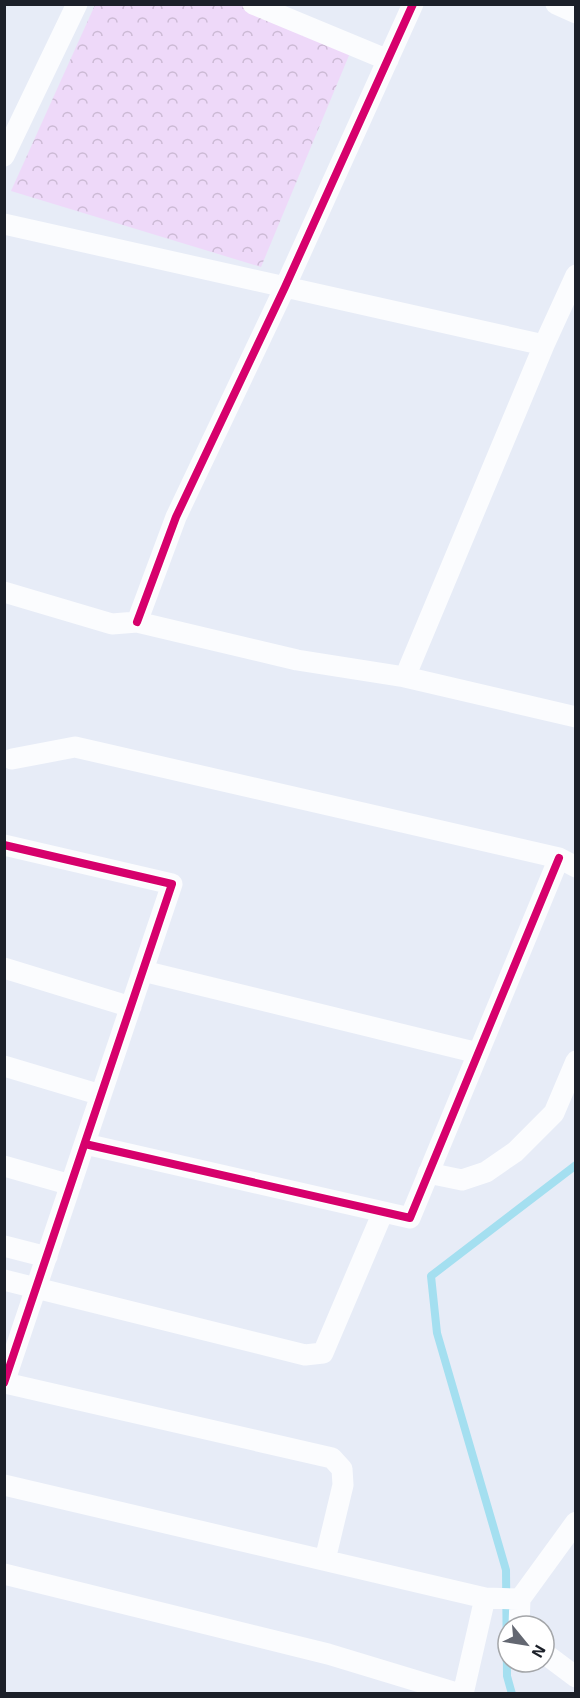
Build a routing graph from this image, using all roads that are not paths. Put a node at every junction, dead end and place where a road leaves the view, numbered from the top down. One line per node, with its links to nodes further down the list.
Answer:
1 (77, 4): 7 (street)
2 (253, 4): 6 (street)
3 (413, 4): 6 (street)
4 (556, 4): 5 (street)
5 (576, 13)
6 (388, 60): 10 (street)
7 (4, 156)
8 (4, 224): 10 (street)
9 (576, 274): 11 (street)
10 (285, 287): 11 (street); 13 (street)
11 (544, 345): 14 (street)
12 (4, 592): 13 (street)
13 (138, 622): 14 (street)
14 (405, 677): 15 (street)
15 (576, 717)
16 (12, 759): 18 (street)
17 (4, 845): 20 (street)
18 (567, 863): 22 (street)
19 (4, 968): 21 (street)
20 (143, 971): 21 (street); 22 (street)
21 (130, 1008): 25 (street)
22 (478, 1053): 28 (street)
23 (576, 1061): 28 (street)
24 (4, 1066): 25 (street)
25 (101, 1095): 26 (street)
26 (85, 1144): 29 (street); 30 (street)
27 (4, 1166): 29 (street)
28 (428, 1173): 30 (street)
29 (71, 1185): 32 (street)
30 (383, 1212): 34 (street)
31 (4, 1246): 32 (street)
32 (47, 1257): 34 (street)
33 (4, 1280): 34 (street)
34 (37, 1288): 35 (street)
35 (5, 1383): 38 (street)
36 (4, 1485): 38 (street)
37 (576, 1522): 41 (street)
38 (325, 1560): 40 (street)
39 (4, 1574): 45 (street)
40 (485, 1598): 41 (street); 45 (street)
41 (520, 1599): 42 (street)
42 (519, 1614)
43 (556, 1662): 44 (street)
44 (576, 1677)
45 (461, 1694)

